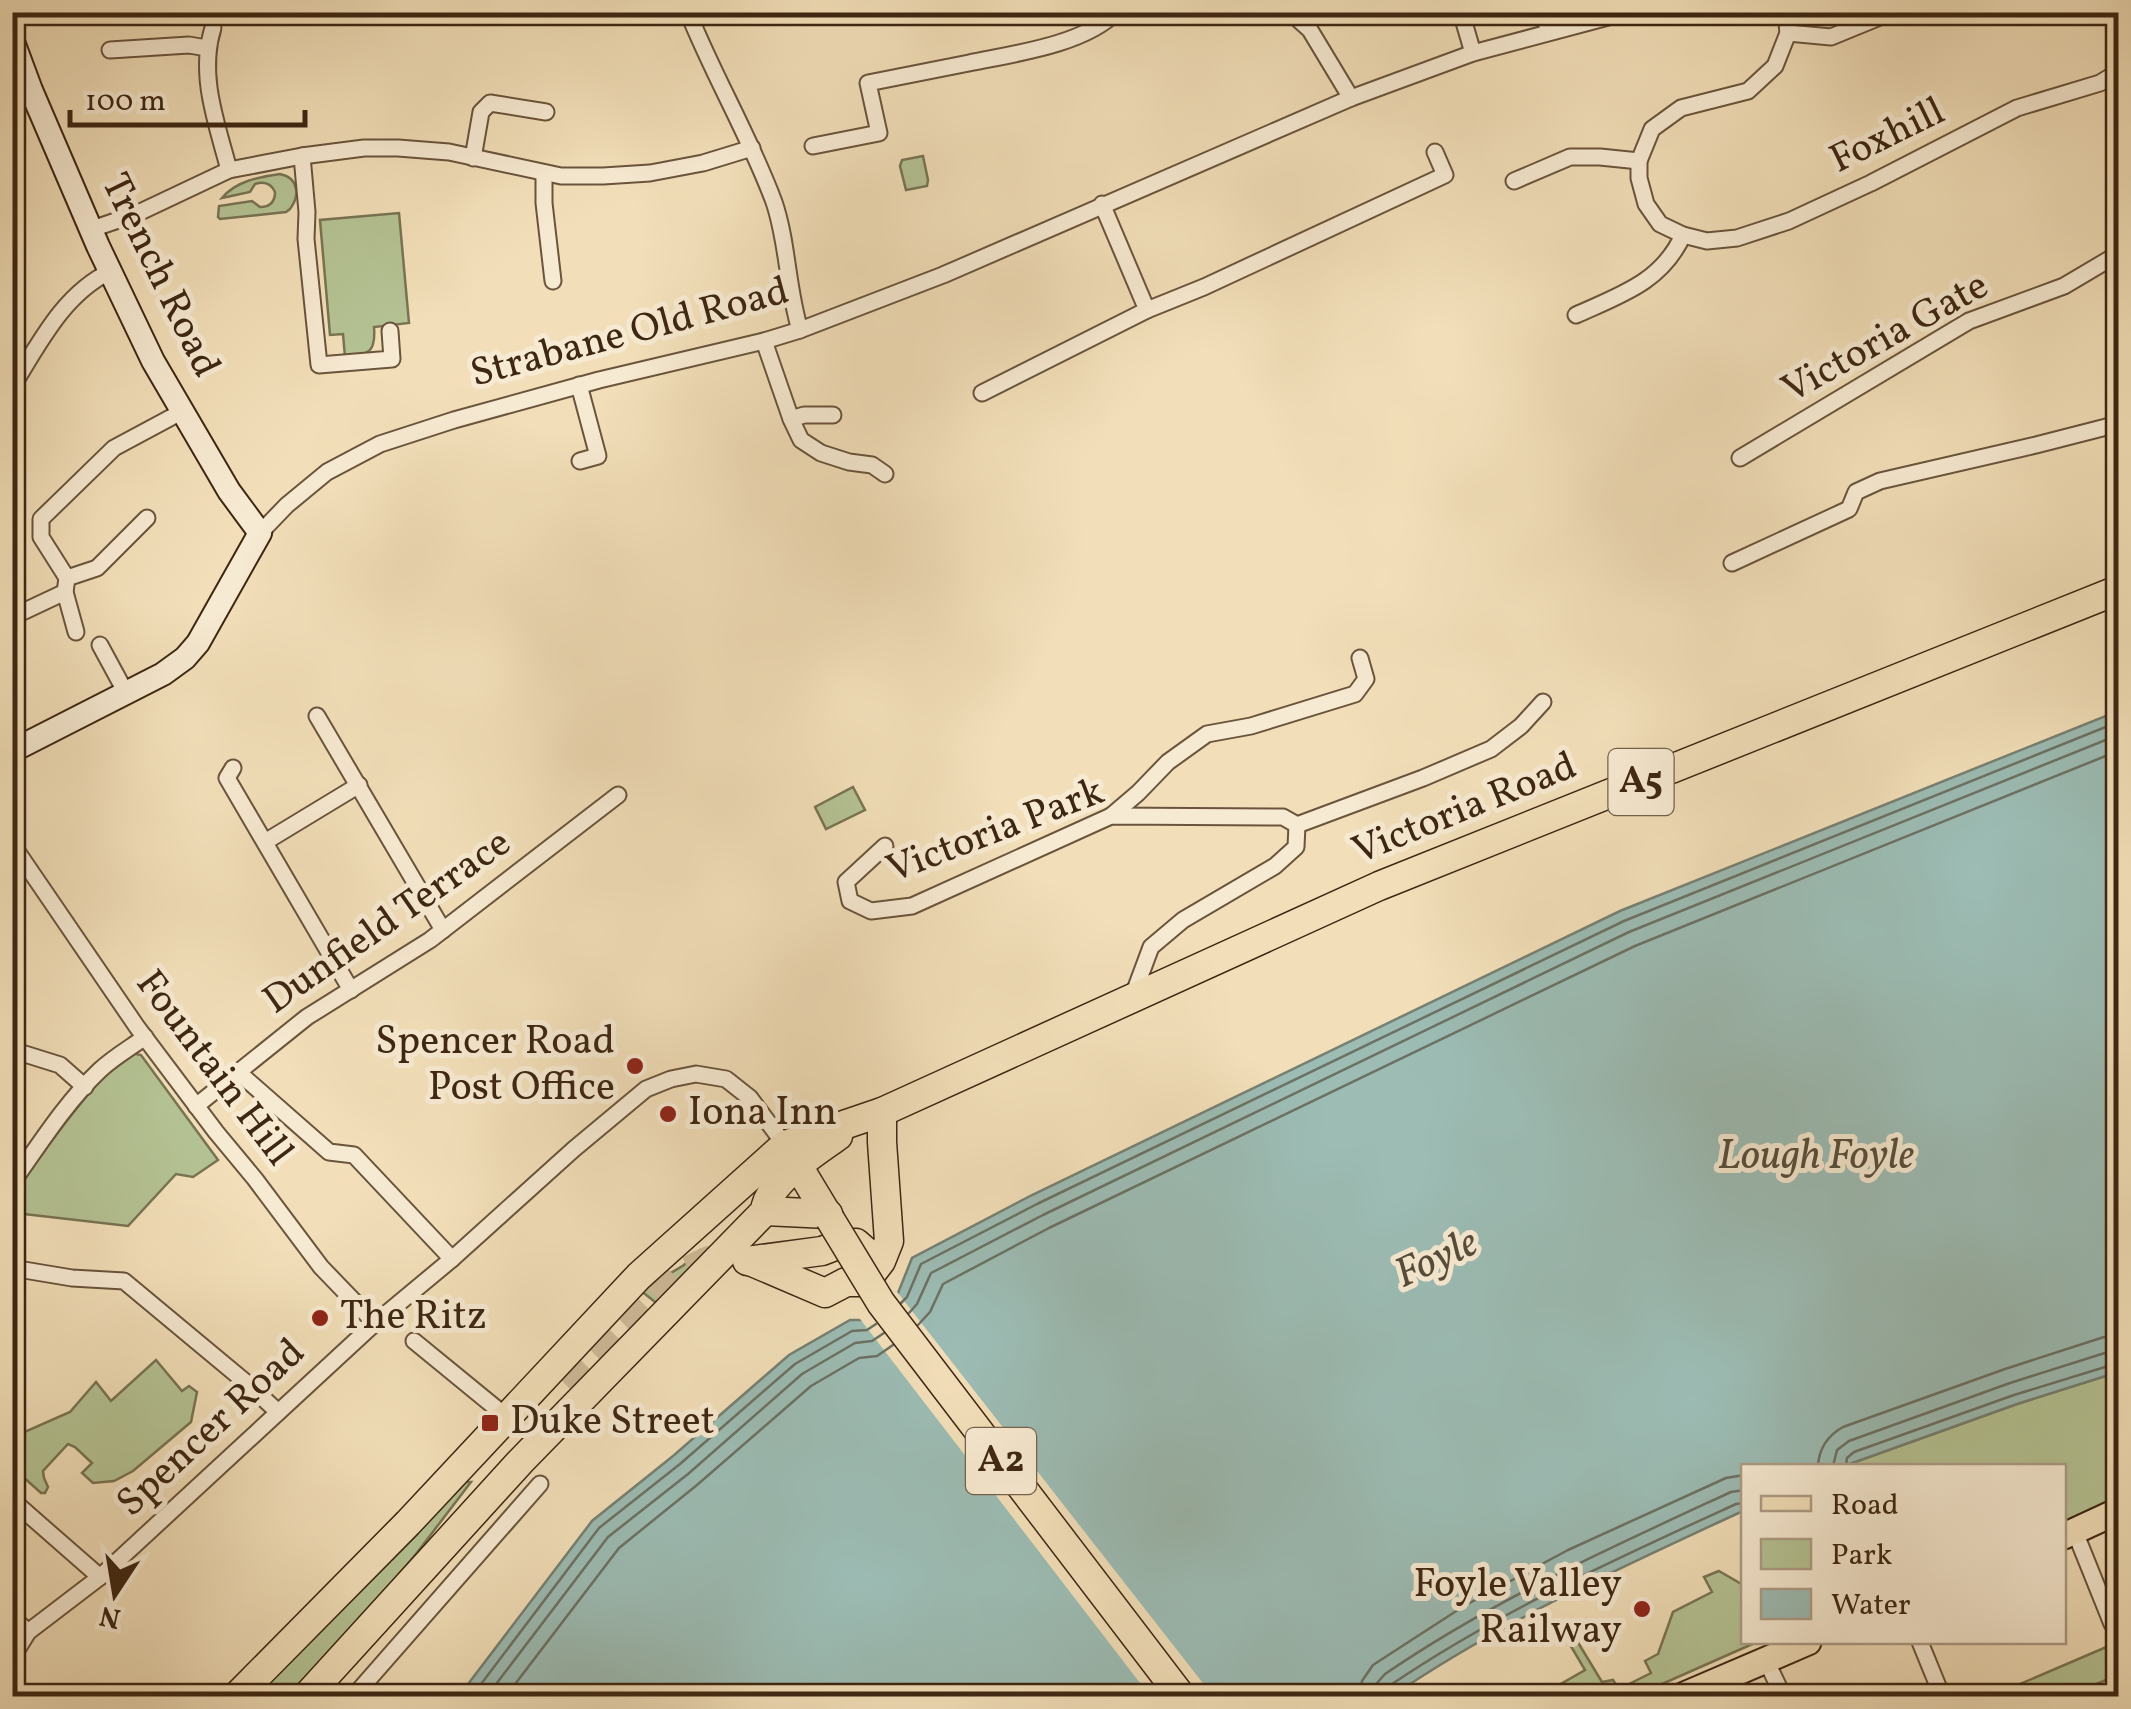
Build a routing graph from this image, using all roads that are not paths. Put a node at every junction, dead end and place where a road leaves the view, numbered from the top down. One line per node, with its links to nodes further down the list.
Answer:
1 (688, 12): 21 (street)
2 (1116, 12): 20 (street)
3 (1290, 12): 18 (street)
4 (1460, 12): 15 (street)
5 (1542, 12): 10 (street)
6 (1627, 12): 10 (street, Strabane Old Road)
7 (1786, 12): 11 (street)
8 (1892, 12): 11 (street)
9 (213, 28): 13 (street)
10 (1549, 32): 15 (street, Strabane Old Road)
11 (1788, 33): 25 (street)
12 (12, 39): 17 (street, Trench Road)
13 (207, 48): 14 (street); 26 (street)
14 (110, 50)
15 (1473, 53): 18 (street, Strabane Old Road)
16 (2118, 72): 31 (street, Foxhill)
17 (22, 94): 30 (street, Trench Road)
18 (1351, 98): 29 (street, Strabane Old Road)
19 (546, 112): 24 (street)
20 (813, 146)
21 (752, 148): 27 (street); 37 (street)
22 (1435, 152): 35 (street)
23 (302, 156): 24 (street); 26 (street); 38 (street)
24 (473, 158): 27 (street)
25 (1639, 161): 28 (street); 31 (street)
26 (229, 170): 30 (street)
27 (544, 173): 34 (street)
28 (1514, 181)
29 (1102, 204): 35 (street); 37 (street, Strabane Old Road)
30 (92, 229): 33 (street, Trench Road)
31 (1682, 235): 36 (street)
32 (2118, 254): 47 (street, Victoria Gate)
33 (111, 271): 41 (street); 43 (street, Trench Road)
34 (552, 281)
35 (1148, 310): 42 (street)
36 (1576, 316)
37 (800, 330): 39 (street, Strabane Old Road)
38 (390, 332)
39 (764, 341): 40 (street, Strabane Old Road); 45 (street)
40 (580, 385): 48 (street); 51 (street, Strabane Old Road)
41 (12, 388)
42 (982, 393)
43 (183, 410): 51 (street, Trench Road); 53 (street)
44 (833, 415): 45 (street)
45 (790, 419): 49 (street)
46 (2118, 424): 52 (street)
47 (1740, 458)
48 (580, 461)
49 (884, 474)
50 (146, 518): 53 (street)
51 (260, 533): 59 (street, Strabane Old Road)
52 (1732, 563)
53 (66, 585): 55 (street); 56 (street)
54 (2118, 590): 73 (highway, Victoria Road / A5)
55 (12, 617)
56 (76, 632)
57 (100, 645): 59 (street)
58 (1360, 658): 66 (street)
59 (126, 693): 62 (street, Strabane Old Road)
60 (1543, 702): 67 (street)
61 (317, 716): 64 (street)
62 (12, 751)
63 (233, 768): 68 (street)
64 (359, 785): 68 (street); 71 (street)
65 (618, 795): 71 (street, Dunfield Terrace)
66 (1111, 816): 67 (street, Victoria Park); 69 (street, Victoria Park)
67 (1298, 825): 73 (street)
68 (265, 842): 72 (street)
69 (885, 846)
70 (15, 850): 74 (street, Fountain Hill)
71 (443, 930): 72 (street, Dunfield Terrace)
72 (351, 990): 76 (street, Dunfield Terrace)
73 (1132, 998): 79 (highway, Victoria Road / A5)
74 (145, 1037): 77 (street); 78 (street, Fountain Hill)
75 (12, 1050): 77 (street)
76 (238, 1072): 78 (street, Dunfield Terrace); 85 (street)
77 (85, 1087): 82 (street)
78 (196, 1106): 89 (street, Fountain Hill)
79 (882, 1112): 80 (highway, Victoria Road / A5); 81 (highway)
80 (792, 1155): 83 (highway); 84 (highway, A2); 85 (street, Spencer Road); 93 (highway)
81 (886, 1180): 84 (highway); 87 (highway)
82 (12, 1183)
83 (765, 1211): 84 (highway); 98 (highway)
84 (832, 1226): 87 (highway, A2); 88 (highway); 88 (highway); 110 (highway, A2, bridge)
85 (452, 1259): 89 (street, Spencer Road)
86 (12, 1268): 92 (street)
87 (876, 1269): 88 (highway)
88 (846, 1282)
89 (375, 1323): 92 (street, Spencer Road)
90 (414, 1341): 93 (street)
91 (568, 1387): 93 (highway)
92 (278, 1412): 99 (street, Spencer Road)
93 (509, 1431): 98 (highway); 107 (highway)
94 (540, 1484): 109 (street)
95 (12, 1500): 99 (street)
96 (2118, 1511): 97 (main road)
97 (2069, 1534): 101 (street)
98 (430, 1564): 108 (highway)
99 (100, 1577): 102 (street, Spencer Road)
100 (12, 1617): 102 (street)
101 (2112, 1624)
102 (28, 1632): 105 (street, Spencer Road)
103 (1803, 1644): 106 (main road)
104 (1921, 1644): 113 (street)
105 (12, 1658)
106 (1765, 1658): 111 (main road); 112 (street)
107 (237, 1696)
108 (307, 1696)
109 (354, 1696)
110 (1181, 1696)
111 (1682, 1696)
112 (1783, 1696)
113 (1942, 1696)

